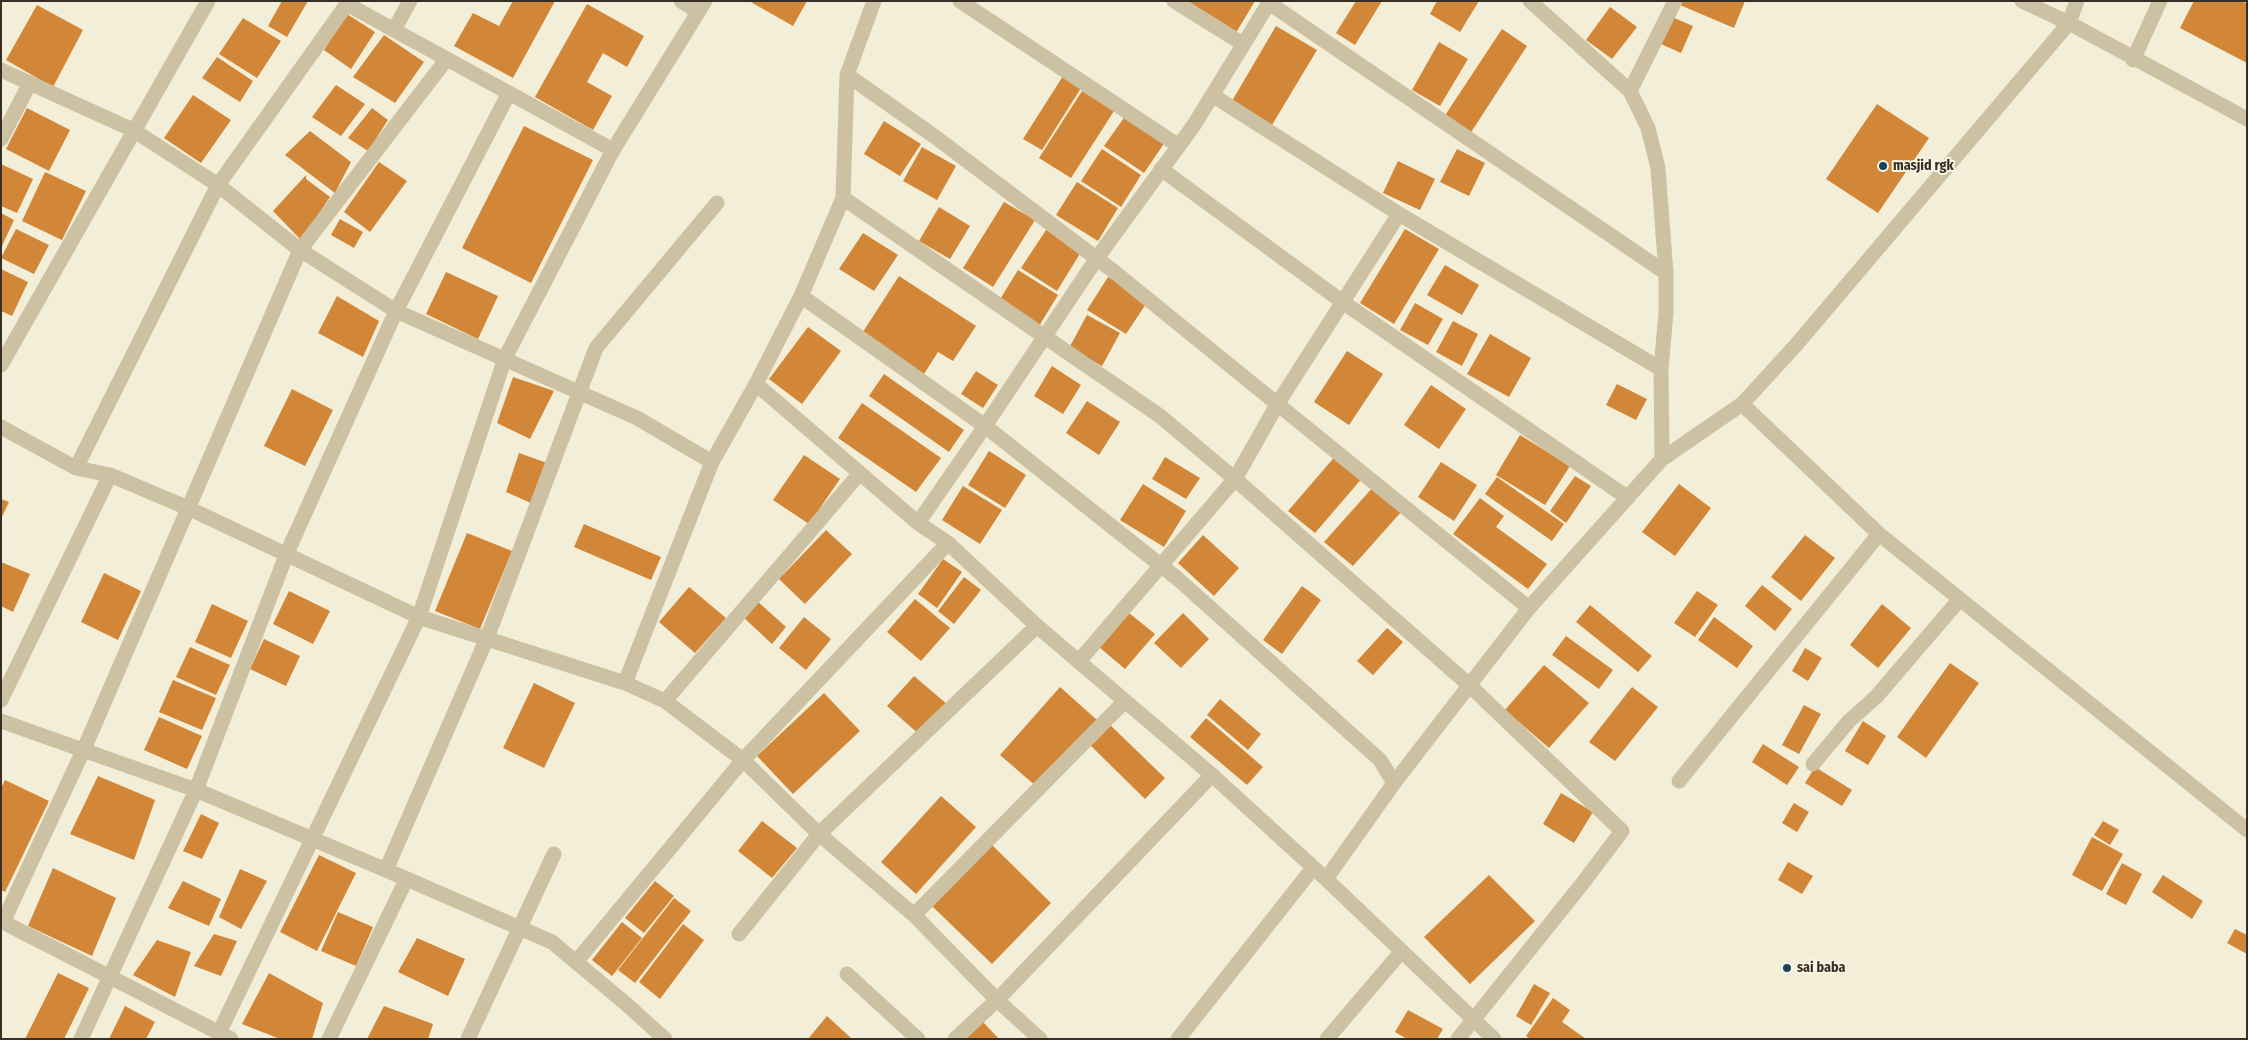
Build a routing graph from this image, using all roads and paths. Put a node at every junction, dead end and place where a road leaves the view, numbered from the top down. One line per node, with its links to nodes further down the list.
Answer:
1 (208, 1): 26 (street)
2 (410, 1): 15 (street)
3 (681, 1): 13 (street)
4 (874, 1): 20 (street)
5 (960, 1): 28 (street)
6 (1174, 1): 16 (street)
7 (1530, 1): 22 (street)
8 (1674, 1): 22 (street)
9 (2022, 1): 14 (street)
10 (2077, 1): 14 (street)
11 (2160, 1): 18 (street)
12 (1269, 2): 16 (street); 37 (street)
13 (702, 7): 29 (street)
14 (2069, 23): 18 (street); 48 (street)
15 (394, 30): 17 (street); 31 (street)
16 (1243, 44): 24 (street)
17 (446, 60): 23 (street); 35 (street)
18 (2133, 60): 25 (street)
19 (1, 70): 21 (street)
20 (847, 74): 32 (street); 36 (street)
21 (30, 83): 26 (street); 27 (street)
22 (1630, 91): 37 (street)
23 (509, 93): 29 (street); 40 (street)
24 (1212, 95): 28 (street); 34 (street)
25 (2247, 119)
26 (133, 130): 31 (street); 43 (street)
27 (1, 139)
28 (1179, 146): 30 (street)
29 (613, 150): 42 (street)
30 (1161, 169): 36 (street); 39 (street)
31 (218, 184): 35 (street); 53 (street)
32 (843, 198): 38 (street); 41 (street)
33 (717, 203): 46 (street)
34 (1399, 214): 39 (street); 44 (street)
35 (300, 250): 40 (street); 58 (street)
36 (1096, 258): 41 (street); 47 (street)
37 (1666, 273): 44 (street)
38 (801, 296): 45 (street); 49 (street)
39 (1344, 303): 47 (street); 57 (street)
40 (396, 311): 42 (street); 62 (street)
41 (1044, 335): 49 (street); 56 (street)
42 (505, 358): 46 (street); 66 (street)
43 (1, 365)
44 (1660, 369): 51 (street)
45 (756, 384): 52 (street); 54 (street)
46 (580, 394): 52 (street); 68 (street)
47 (1278, 403): 56 (street); 65 (street)
48 (1742, 404): 51 (street); 60 (street)
49 (985, 426): 59 (street); 63 (street)
50 (1, 427): 53 (street)
51 (1662, 459): 57 (street)
52 (712, 462): 70 (street)
53 (76, 468): 55 (street)
54 (860, 473): 59 (street); 74 (street)
55 (110, 474): 58 (street); 72 (street)
56 (1235, 479): 63 (street); 71 (street)
57 (1628, 498): 65 (street)
58 (188, 508): 62 (street); 76 (street)
59 (918, 523): 61 (street)
60 (1879, 534): 64 (street); 80 (street)
61 (948, 543): 67 (street); 77 (street)
62 (287, 553): 66 (street); 82 (street)
63 (1161, 565): 69 (street); 81 (street)
64 (1960, 600): 78 (street); 83 (street)
65 (1529, 608): 71 (street)
66 (419, 616): 68 (street); 85 (street)
67 (1037, 626): 69 (street); 84 (street)
68 (487, 638): 70 (street); 88 (street)
69 (1079, 661): 73 (street)
70 (625, 683): 74 (street)
71 (1468, 684): 81 (street); 100 (street)
72 (1, 700)
73 (1125, 700): 79 (street); 91 (street)
74 (665, 701): 77 (street)
75 (1, 721): 76 (street)
76 (84, 749): 82 (street); 92 (street)
77 (743, 760): 84 (street); 96 (street)
78 (1813, 764)
79 (1212, 775): 87 (street); 99 (street)
80 (1678, 781)
81 (1394, 783): 89 (street)
82 (196, 790): 85 (street); 98 (street)
83 (2247, 830)
84 (820, 834): 91 (street); 94 (street)
85 (313, 839): 88 (street); 101 (street)
86 (554, 854): 93 (street)
87 (1313, 868): 89 (street); 109 (street)
88 (386, 870): 90 (street)
89 (1326, 879): 95 (street)
90 (406, 880): 93 (street); 103 (street)
91 (914, 916): 99 (street)
92 (2, 922): 98 (street)
93 (519, 929): 96 (street); 104 (street)
94 (739, 934)
95 (1401, 952): 100 (street); 110 (street)
96 (576, 962): 105 (street)
97 (847, 974): 106 (street)
98 (108, 977): 101 (street); 102 (street)
99 (997, 1000): 107 (street); 108 (street)
100 (1472, 1019): 111 (street); 112 (street)
101 (225, 1036)
102 (81, 1039)
103 (329, 1039)
104 (468, 1039)
105 (665, 1039)
106 (918, 1039)
107 (955, 1039)
108 (1040, 1039)
109 (1178, 1039)
110 (1327, 1039)
111 (1458, 1039)
112 (1494, 1039)

